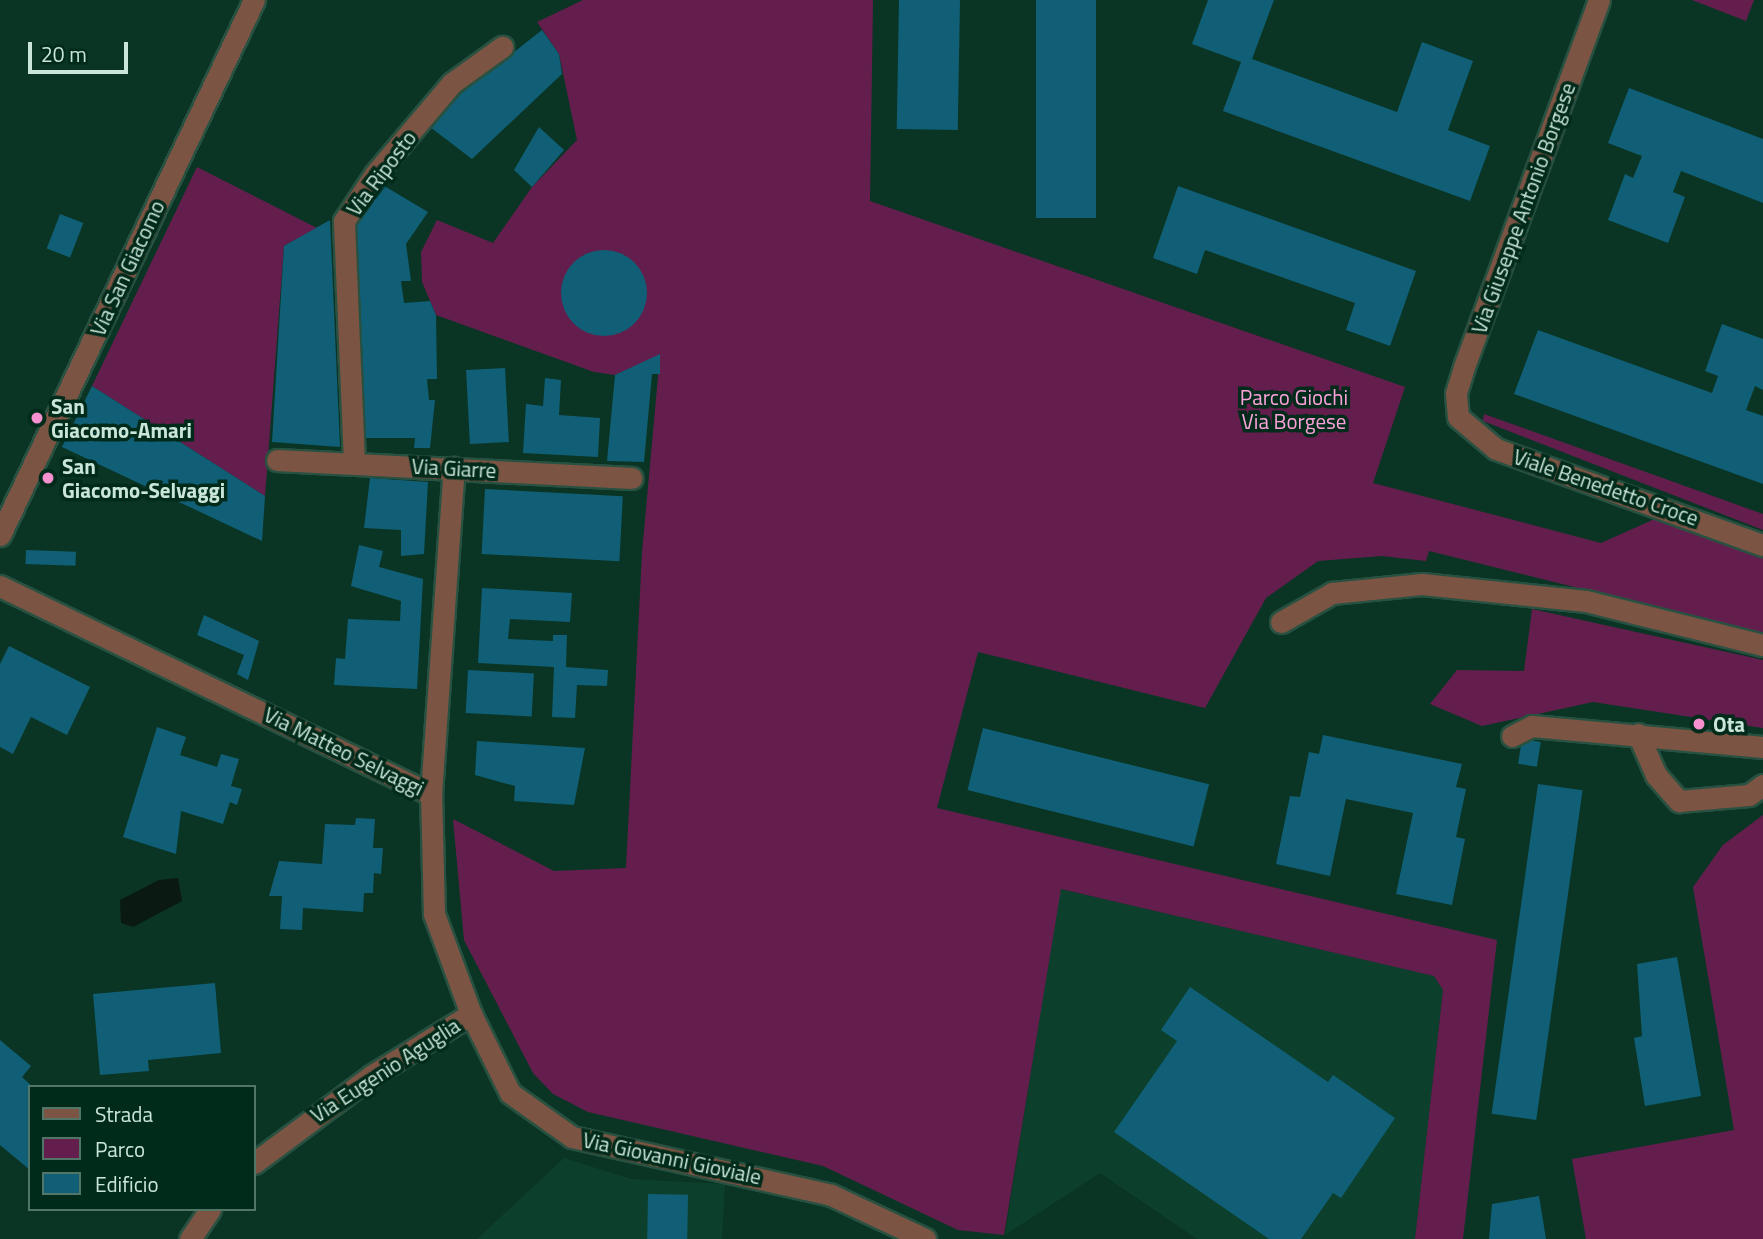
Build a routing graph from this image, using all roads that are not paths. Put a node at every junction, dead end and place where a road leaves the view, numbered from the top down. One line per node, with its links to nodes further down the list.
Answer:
1 (254, 0): 9 (street, Via San Giacomo)
2 (1599, 0): 4 (street, Via Giuseppe Antonio Borgese)
3 (502, 47): 6 (street, Via Riposto)
4 (1458, 417): 10 (street, Viale Benedetto Croce)
5 (277, 460): 6 (street, Via Giarre)
6 (354, 462): 7 (street, Via Giarre)
7 (454, 468): 8 (street, Via Giarre); 18 (street, Via Matteo Selvaggi)
8 (632, 478)
9 (0, 536)
10 (1763, 545)
11 (0, 586): 18 (street, Via Matteo Selvaggi)
12 (1281, 622): 13 (street)
13 (1763, 645)
14 (1638, 734): 15 (street); 16 (street); 17 (street)
15 (1512, 736)
16 (1763, 747)
17 (1758, 791)
18 (431, 794): 19 (street, Via Eugenio Aguglia)
19 (471, 1014): 20 (street, Via Eugenio Aguglia); 23 (street, Via Giovanni Gioviale)
20 (256, 1162)
21 (209, 1211): 22 (street)
22 (190, 1239)
23 (925, 1239)

